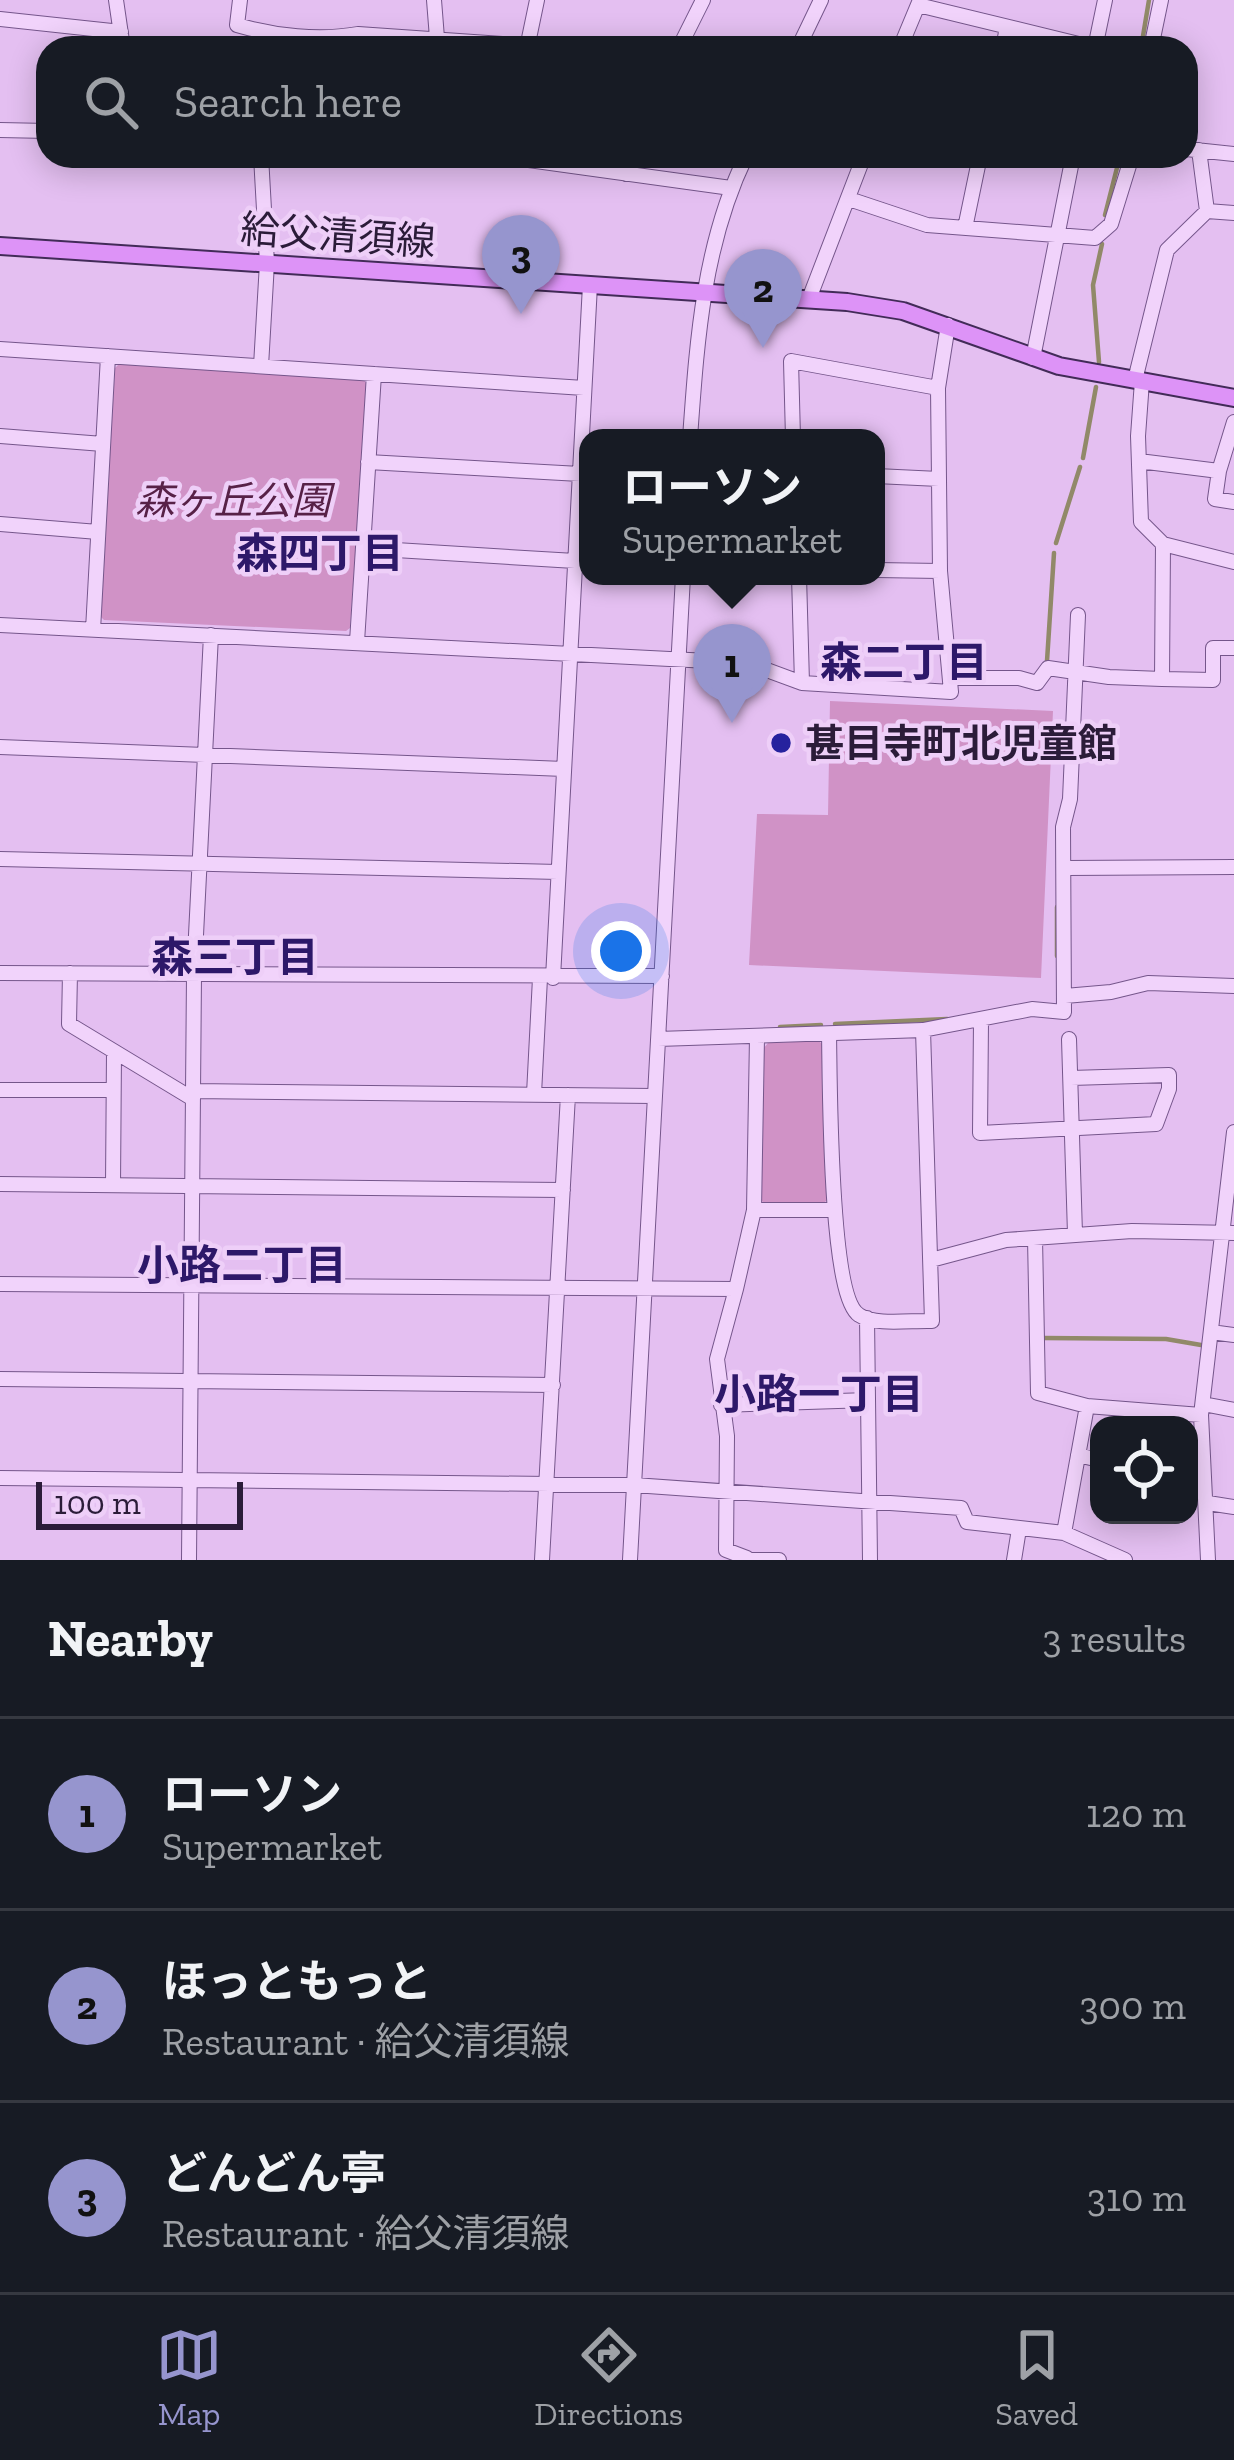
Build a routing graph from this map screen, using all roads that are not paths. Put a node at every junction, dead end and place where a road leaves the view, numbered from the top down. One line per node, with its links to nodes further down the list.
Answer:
1 (116, 0): 13 (street)
2 (240, 0): 14 (street)
3 (434, 0): 15 (street)
4 (537, 0): 16 (street)
5 (821, 0): 18 (street)
6 (1106, 0): 22 (street)
7 (1161, 0): 23 (street)
8 (698, 2): 17 (street)
9 (919, 3): 11 (street); 19 (street)
10 (0, 19): 12 (street)
11 (1007, 27): 20 (street); 21 (street)
12 (99, 36)
13 (121, 36)
14 (257, 36)
15 (436, 36)
16 (529, 36)
17 (684, 36)
18 (804, 36)
19 (905, 36)
20 (1005, 36)
21 (1045, 36)
22 (1098, 36)
23 (1154, 36)
24 (0, 130): 25 (street)
25 (36, 131)
26 (1198, 151): 27 (street)
27 (1234, 154)
28 (262, 168): 45 (street)
29 (584, 168): 37 (street)
30 (628, 168): 37 (street)
31 (740, 168): 38 (street)
32 (860, 168): 39 (street)
33 (978, 168): 42 (street)
34 (1071, 168): 43 (street)
35 (1128, 168): 43 (street)
36 (1196, 168): 40 (street)
37 (626, 174): 38 (street)
38 (730, 188): 47 (street)
39 (849, 199): 42 (street); 48 (street)
40 (1207, 211): 41 (street); 55 (street)
41 (1234, 213)
42 (965, 228): 43 (street)
43 (1057, 234): 52 (street)
44 (0, 246): 45 (main road, 給父清須線)
45 (267, 263): 46 (main road, 給父清須線); 53 (street)
46 (590, 285): 47 (main road, 給父清須線); 56 (street)
47 (704, 293): 48 (main road, 給父清須線); 61 (street)
48 (809, 299): 49 (main road, 給父清須線)
49 (948, 326): 52 (main road, 給父清須線); 57 (street)
50 (0, 349): 51 (street)
51 (108, 356): 53 (street); 64 (street)
52 (1034, 358): 55 (main road, 給父清須線)
53 (261, 366): 54 (street)
54 (374, 374): 56 (street); 66 (street)
55 (1138, 381): 58 (main road, 給父清須線); 65 (street)
56 (584, 388): 60 (street)
57 (938, 388): 62 (street); 70 (street)
58 (1234, 398)
59 (1234, 422): 67 (street)
60 (582, 429)
61 (691, 429)
62 (793, 429)
63 (0, 436): 64 (street)
64 (103, 444): 74 (street)
65 (1138, 461): 67 (street); 75 (street)
66 (368, 462): 68 (street); 76 (street)
67 (1219, 471): 72 (street)
68 (579, 475)
69 (885, 476): 70 (street)
70 (939, 479): 80 (street)
71 (579, 492): 77 (street)
72 (1234, 502)
73 (0, 524): 74 (street)
74 (98, 532): 85 (street)
75 (1163, 544): 78 (street); 92 (street)
76 (363, 548): 77 (street); 87 (street)
77 (575, 561): 89 (street)
78 (1234, 562)
79 (885, 570): 80 (street)
80 (940, 571): 94 (street)
81 (682, 585): 90 (street)
82 (799, 585): 93 (street)
83 (1078, 615): 91 (street)
84 (0, 625): 85 (street)
85 (93, 630): 86 (street)
86 (211, 635): 87 (street); 96 (street)
87 (357, 642): 89 (street)
88 (1234, 648): 92 (street)
89 (569, 654): 90 (street); 97 (street)
90 (678, 660): 93 (street); 106 (street)
91 (1076, 671): 92 (street); 94 (street); 101 (street)
92 (1162, 679)
93 (802, 682): 94 (street)
94 (951, 685)
95 (0, 747): 96 (street)
96 (205, 756): 97 (street); 99 (street)
97 (564, 769): 102 (street)
98 (0, 859): 99 (street)
99 (200, 864): 102 (street); 105 (street)
100 (1234, 867): 101 (street)
101 (1066, 868): 109 (street)
102 (558, 872): 107 (street)
103 (0, 973): 104 (street)
104 (70, 973): 105 (street); 116 (street)
105 (194, 975): 107 (street); 121 (street)
106 (662, 976): 107 (street); 114 (street)
107 (547, 978): 120 (street)
108 (1234, 986): 109 (street)
109 (1065, 996): 110 (street)
110 (981, 1021): 111 (street); 124 (street)
111 (923, 1030): 112 (street); 136 (street)
112 (829, 1034): 113 (street); 132 (street)
113 (757, 1037): 114 (street); 131 (street)
114 (658, 1039): 123 (street)
115 (1069, 1039): 117 (street)
116 (114, 1052): 119 (street); 121 (street)
117 (1071, 1078): 124 (street); 124 (street)
118 (0, 1090): 119 (street)
119 (113, 1090): 128 (street)
120 (534, 1094): 121 (street); 122 (street)
121 (193, 1095): 129 (street)
122 (568, 1095): 123 (street); 130 (street)
123 (654, 1096): 141 (street)
124 (1074, 1128): 134 (street)
125 (1234, 1132): 126 (street)
126 (1233, 1142): 133 (street)
127 (0, 1184): 128 (street)
128 (113, 1185): 129 (street)
129 (192, 1185): 130 (street); 138 (street)
130 (563, 1190): 139 (street)
131 (754, 1210): 132 (street); 140 (street)
132 (834, 1210): 142 (street)
133 (1228, 1233): 134 (street); 143 (street)
134 (1075, 1234): 135 (street)
135 (1035, 1238): 136 (street); 150 (street)
136 (931, 1260): 142 (street)
137 (0, 1284): 138 (street)
138 (191, 1286): 139 (street); 146 (street)
139 (558, 1289): 141 (street); 147 (street)
140 (736, 1289): 141 (street); 149 (street)
141 (644, 1291): 160 (street)
142 (867, 1318): 148 (street)
143 (1211, 1331): 144 (street); 151 (street)
144 (1234, 1334)
145 (0, 1379): 146 (street)
146 (190, 1382): 147 (street); 157 (street)
147 (553, 1385): 159 (street)
148 (868, 1400): 149 (street); 162 (street)
149 (721, 1405): 161 (street)
150 (1087, 1406): 151 (street); 153 (street)
151 (1202, 1410): 152 (street); 155 (street)
152 (1234, 1411)
153 (1078, 1455): 154 (street); 166 (street)
154 (1090, 1458)
155 (1198, 1467)
156 (0, 1478): 157 (street)
157 (190, 1480): 159 (street); 168 (street)
158 (1198, 1483): 163 (street)
159 (546, 1484): 160 (street); 169 (street)
160 (634, 1485): 161 (street); 170 (street)
161 (727, 1493): 162 (street); 167 (street)
162 (871, 1502): 165 (street); 172 (street)
163 (1208, 1503): 164 (street); 175 (street)
164 (1234, 1507)
165 (1019, 1529): 166 (street); 173 (street)
166 (1064, 1533): 174 (street)
167 (747, 1559): 171 (street)
168 (189, 1560)
169 (542, 1560)
170 (630, 1560)
171 (779, 1560)
172 (870, 1560)
173 (1014, 1560)
174 (1125, 1560)
175 (1208, 1560)

